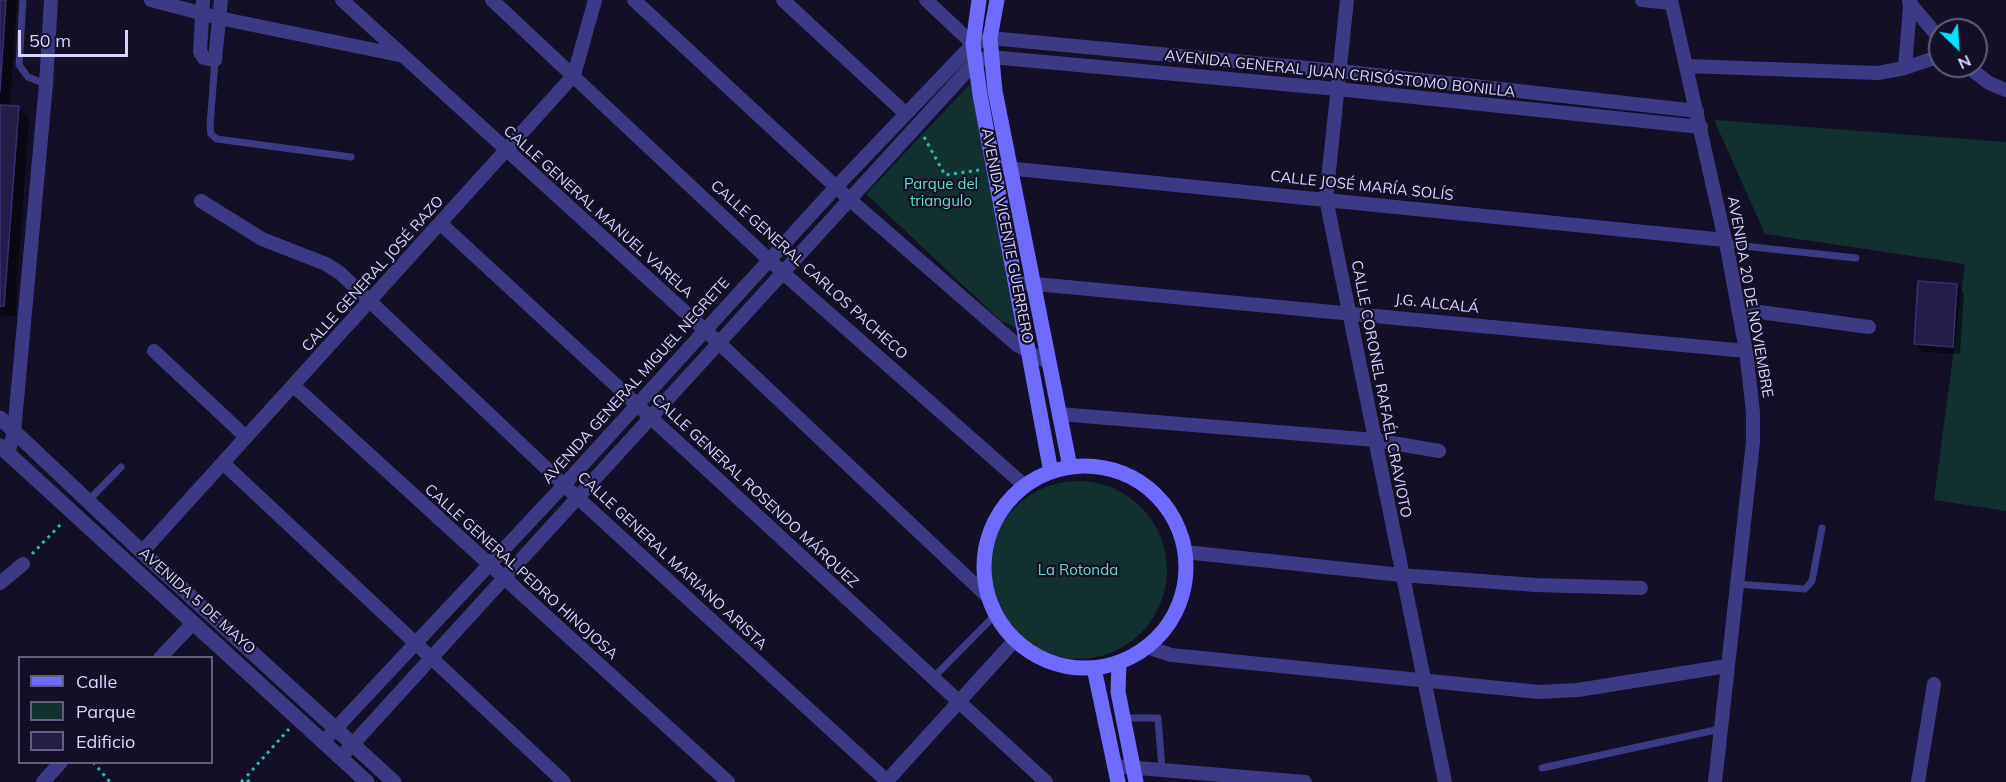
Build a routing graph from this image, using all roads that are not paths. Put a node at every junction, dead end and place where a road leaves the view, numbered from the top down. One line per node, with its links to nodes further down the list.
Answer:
1 (23, 0): 33 (lane)
2 (51, 0): 33 (street)
3 (151, 0): 18 (street)
4 (190, 0): 18 (street)
5 (221, 0): 19 (street)
6 (342, 0): 23 (street, CALLE GENERAL MANUEL VARELA)
7 (492, 0): 31 (street, CALLE GENERAL CARLOS PACHECO)
8 (595, 0): 31 (street, CALLE GENERAL JOSÉ RAZO)
9 (634, 0): 43 (street)
10 (783, 0): 37 (street)
11 (926, 0): 22 (street)
12 (979, 0): 22 (main road, AVENIDA VICENTE GUERRERO)
13 (997, 0): 21 (main road, AVENIDA VICENTE GUERRERO)
14 (1347, 0): 30 (street, CALLE CORONEL RAFAÉL CRAVIOTO)
15 (1642, 0): 16 (street)
16 (1671, 1): 28 (street, AVENIDA 20 DE NOVIEMBRE)
17 (1909, 3): 20 (street); 29 (street)
18 (202, 6): 19 (street); 25 (street)
19 (219, 18): 23 (street); 25 (street)
20 (1928, 25)
21 (990, 38): 22 (street, AVENIDA GENERAL JUAN CRISÓSTOMO BONILLA); 24 (main road, AVENIDA VICENTE GUERRERO); 30 (street, AVENIDA GENERAL JUAN CRISÓSTOMO BONILLA)
22 (973, 44): 27 (main road, AVENIDA VICENTE GUERRERO); 37 (street, AVENIDA GENERAL MIGUEL NEGRETE)
23 (401, 55): 39 (street, CALLE GENERAL MANUEL VARELA)
24 (991, 57): 27 (street, AVENIDA GENERAL JUAN CRISÓSTOMO BONILLA); 34 (street, AVENIDA GENERAL JUAN CRISÓSTOMO BONILLA); 42 (main road, AVENIDA VICENTE GUERRERO)
25 (216, 60): 40 (lane)
26 (1928, 60): 29 (street)
27 (975, 61): 41 (main road, AVENIDA VICENTE GUERRERO); 44 (street)
28 (1687, 66): 29 (street); 36 (street, AVENIDA 20 DE NOVIEMBRE)
29 (1905, 68)
30 (1340, 71): 34 (street, CALLE CORONEL RAFAÉL CRAVIOTO); 36 (street, AVENIDA GENERAL JUAN CRISÓSTOMO BONILLA)
31 (574, 75): 39 (street, CALLE GENERAL JOSÉ RAZO); 50 (street, CALLE GENERAL CARLOS PACHECO)
32 (1982, 78): 35 (street)
33 (46, 84): 69 (street)
34 (1337, 89): 38 (street, AVENIDA GENERAL JUAN CRISÓSTOMO BONILLA); 45 (street, CALLE CORONEL RAFAÉL CRAVIOTO)
35 (2006, 90)
36 (1697, 111): 38 (street, AVENIDA 20 DE NOVIEMBRE)
37 (905, 113): 43 (street, AVENIDA GENERAL MIGUEL NEGRETE)
38 (1701, 127): 48 (street, AVENIDA 20 DE NOVIEMBRE)
39 (506, 151): 47 (street, CALLE GENERAL JOSÉ RAZO); 58 (street, CALLE GENERAL MANUEL VARELA)
40 (351, 157)
41 (996, 167): 42 (street, CALLE JOSÉ MARÍA SOLÍS); 52 (main road, AVENIDA VICENTE GUERRERO)
42 (1012, 168): 45 (street, CALLE JOSÉ MARÍA SOLÍS); 53 (main road, AVENIDA VICENTE GUERRERO)
43 (836, 187): 44 (street); 50 (street, AVENIDA GENERAL MIGUEL NEGRETE)
44 (849, 199): 51 (street); 62 (street)
45 (1326, 199): 48 (street, CALLE JOSÉ MARÍA SOLÍS); 56 (street, CALLE CORONEL RAFAÉL CRAVIOTO)
46 (201, 201): 54 (street, CALLE GENERAL MARIANO ARISTA)
47 (441, 224): 54 (street, CALLE GENERAL JOSÉ RAZO); 65 (street, CALLE GENERAL ROSENDO MÁRQUEZ)
48 (1725, 240): 49 (lane); 55 (street, AVENIDA 20 DE NOVIEMBRE)
49 (1856, 258)
50 (769, 259): 51 (street, CALLE GENERAL CARLOS PACHECO); 58 (street, AVENIDA GENERAL MIGUEL NEGRETE)
51 (782, 272): 59 (street); 79 (street, CALLE GENERAL CARLOS PACHECO)
52 (1017, 281): 53 (street, J.G. ALCALÁ); 62 (main road, AVENIDA VICENTE GUERRERO)
53 (1034, 284): 56 (street, J.G. ALCALÁ); 63 (main road, AVENIDA VICENTE GUERRERO)
54 (370, 302): 64 (street, CALLE GENERAL JOSÉ RAZO); 78 (street, CALLE GENERAL MARIANO ARISTA)
55 (1738, 309): 57 (street); 61 (street, AVENIDA 20 DE NOVIEMBRE)
56 (1350, 312): 61 (street, J.G. ALCALÁ); 71 (street, CALLE CORONEL RAFAÉL CRAVIOTO)
57 (1869, 327)
58 (705, 330): 59 (street, CALLE GENERAL MANUEL VARELA); 65 (street, AVENIDA GENERAL MIGUEL NEGRETE)
59 (719, 342): 67 (street); 93 (street, CALLE GENERAL MANUEL VARELA)
60 (154, 351): 70 (street)
61 (1746, 351): 91 (street, AVENIDA 20 DE NOVIEMBRE)
62 (1030, 353): 63 (street); 77 (main road, AVENIDA VICENTE GUERRERO)
63 (1049, 363): 66 (main road, AVENIDA VICENTE GUERRERO)
64 (294, 386): 70 (street, CALLE GENERAL JOSÉ RAZO); 87 (street, CALLE GENERAL PEDRO HINOJOSA)
65 (638, 404): 67 (street, CALLE GENERAL ROSENDO MÁRQUEZ); 78 (street, AVENIDA GENERAL MIGUEL NEGRETE)
66 (1059, 414): 71 (street); 76 (main road, AVENIDA VICENTE GUERRERO)
67 (652, 417): 81 (street); 106 (street, CALLE GENERAL ROSENDO MÁRQUEZ)
68 (0, 418): 69 (street, AVENIDA 5 DE MAYO)
69 (14, 432): 72 (street); 80 (street, AVENIDA 5 DE MAYO)
70 (246, 437): 74 (street, CALLE GENERAL JOSÉ RAZO)
71 (1375, 440): 73 (street); 88 (street, CALLE CORONEL RAFAÉL CRAVIOTO)
72 (4, 450): 82 (street, AVENIDA 5 DE MAYO)
73 (1439, 451)
74 (223, 463): 84 (street, CALLE GENERAL JOSÉ RAZO); 97 (street)
75 (121, 467): 80 (lane)
76 (1070, 467): 77 (main road); 85 (main road)
77 (1051, 472): 79 (main road)
78 (564, 485): 81 (street, CALLE GENERAL MARIANO ARISTA); 87 (street, AVENIDA GENERAL MIGUEL NEGRETE)
79 (1024, 486): 93 (main road)
80 (84, 497): 82 (street); 84 (street, AVENIDA 5 DE MAYO)
81 (579, 498): 89 (street); 126 (street, CALLE GENERAL MARIANO ARISTA)
82 (68, 510): 95 (street, AVENIDA 5 DE MAYO)
83 (1822, 528): 91 (lane)
84 (142, 552): 99 (street, AVENIDA 5 DE MAYO)
85 (1185, 552): 88 (street); 98 (main road)
86 (23, 564): 90 (street)
87 (489, 566): 89 (street, CALLE GENERAL PEDRO HINOJOSA); 97 (street, AVENIDA GENERAL MIGUEL NEGRETE)
88 (1401, 575): 92 (street); 107 (street, CALLE CORONEL RAFAÉL CRAVIOTO)
89 (504, 579): 101 (street); 125 (street, CALLE GENERAL PEDRO HINOJOSA)
90 (0, 583)
91 (1736, 584): 104 (street, AVENIDA 20 DE NOVIEMBRE)
92 (1641, 588)
93 (989, 598): 94 (main road)
94 (996, 614): 96 (main road); 106 (lane)
95 (193, 623): 100 (street); 103 (street, AVENIDA 5 DE MAYO)
96 (1015, 640): 105 (main road); 109 (street)
97 (416, 644): 101 (street); 111 (street, AVENIDA GENERAL MIGUEL NEGRETE)
98 (1147, 647): 102 (main road); 107 (street)
99 (254, 652): 103 (street); 111 (street, AVENIDA 5 DE MAYO)
100 (161, 656)
101 (431, 658): 114 (street); 124 (street)
102 (1119, 662): 105 (main road); 110 (main road)
103 (242, 666): 113 (street, AVENIDA 5 DE MAYO)
104 (1727, 666): 107 (street); 112 (street, AVENIDA 20 DE NOVIEMBRE)
105 (1094, 668): 117 (main road)
106 (933, 678): 109 (street, CALLE GENERAL ROSENDO MÁRQUEZ)
107 (1424, 681): 130 (street, CALLE CORONEL RAFAÉL CRAVIOTO)
108 (1934, 684): 132 (street)
109 (959, 702): 126 (street); 127 (street, CALLE GENERAL ROSENDO MÁRQUEZ)
110 (1122, 718): 119 (lane); 120 (main road)
111 (336, 729): 113 (street, AVENIDA GENERAL MIGUEL NEGRETE); 114 (street, AVENIDA 5 DE MAYO)
112 (1720, 729): 118 (lane); 131 (street, AVENIDA 20 DE NOVIEMBRE)
113 (323, 742): 115 (street, AVENIDA 5 DE MAYO)
114 (353, 744): 115 (street); 123 (street, AVENIDA 5 DE MAYO)
115 (340, 758): 122 (street, AVENIDA 5 DE MAYO)
116 (59, 764): 121 (street)
117 (1114, 766): 120 (street); 128 (main road)
118 (1542, 768)
119 (1162, 769): 120 (street); 129 (street)
120 (1134, 774)
121 (43, 782)
122 (367, 782)
123 (394, 782)
124 (564, 782)
125 (728, 782)
126 (887, 782)
127 (1046, 782)
128 (1118, 782)
129 (1305, 782)
130 (1445, 782)
131 (1715, 782)
132 (1918, 782)

